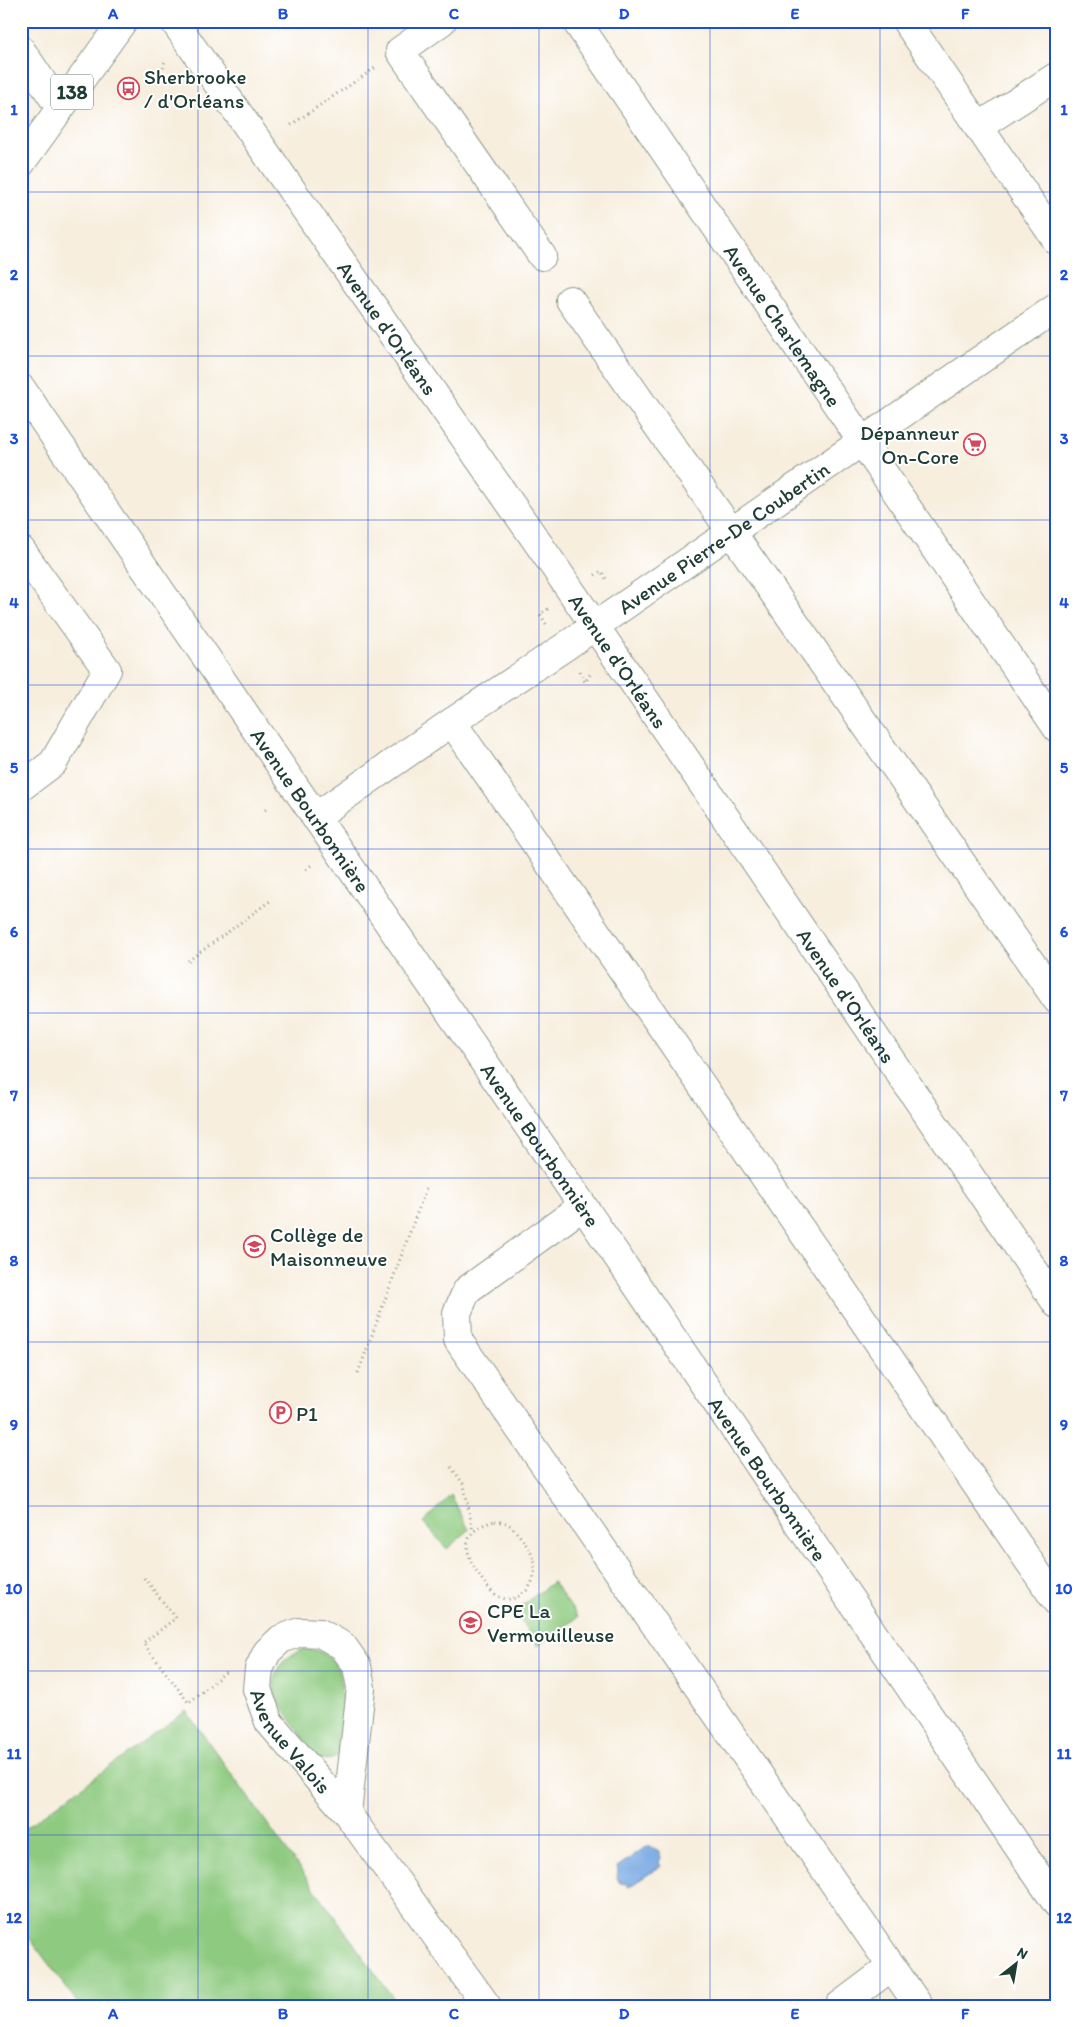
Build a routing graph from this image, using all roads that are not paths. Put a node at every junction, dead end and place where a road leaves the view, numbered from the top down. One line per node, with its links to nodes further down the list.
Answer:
1 (122, 21): 8 (street, 138)
2 (174, 21): 19 (street, Avenue d'Orléans)
3 (442, 21): 12 (street)
4 (576, 21): 16 (street, Avenue Charlemagne)
5 (906, 21): 9 (street)
6 (21, 50): 8 (street)
7 (1057, 76): 9 (street)
8 (60, 108): 10 (street, 138)
9 (978, 127): 11 (street)
10 (21, 163)
11 (1057, 241)
12 (542, 256)
13 (570, 300): 17 (street)
14 (1057, 307): 16 (street, Avenue Pierre-De Coubertin)
15 (21, 388): 23 (street, Avenue Bourbonnière)
16 (861, 442): 17 (street, Avenue Pierre-De Coubertin); 21 (street, Avenue Charlemagne)
17 (732, 531): 19 (street, Avenue Pierre-De Coubertin); 24 (street)
18 (21, 550): 22 (street)
19 (594, 626): 20 (street, Avenue Pierre-De Coubertin); 26 (street, Avenue d'Orléans)
20 (452, 722): 23 (street, Avenue Pierre-De Coubertin); 27 (street)
21 (1057, 728)
22 (21, 787)
23 (315, 817): 25 (street, Avenue Bourbonnière)
24 (1057, 1000)
25 (583, 1206): 29 (street, Avenue Bourbonnière); 30 (street)
26 (1057, 1304)
27 (1057, 1602)
28 (347, 1813): 28 (street, Avenue Valois); 31 (street, Avenue Valois)
29 (1057, 1904)
30 (891, 1967): 32 (street); 33 (street)
31 (486, 2006)
32 (839, 2006)
33 (919, 2006)

